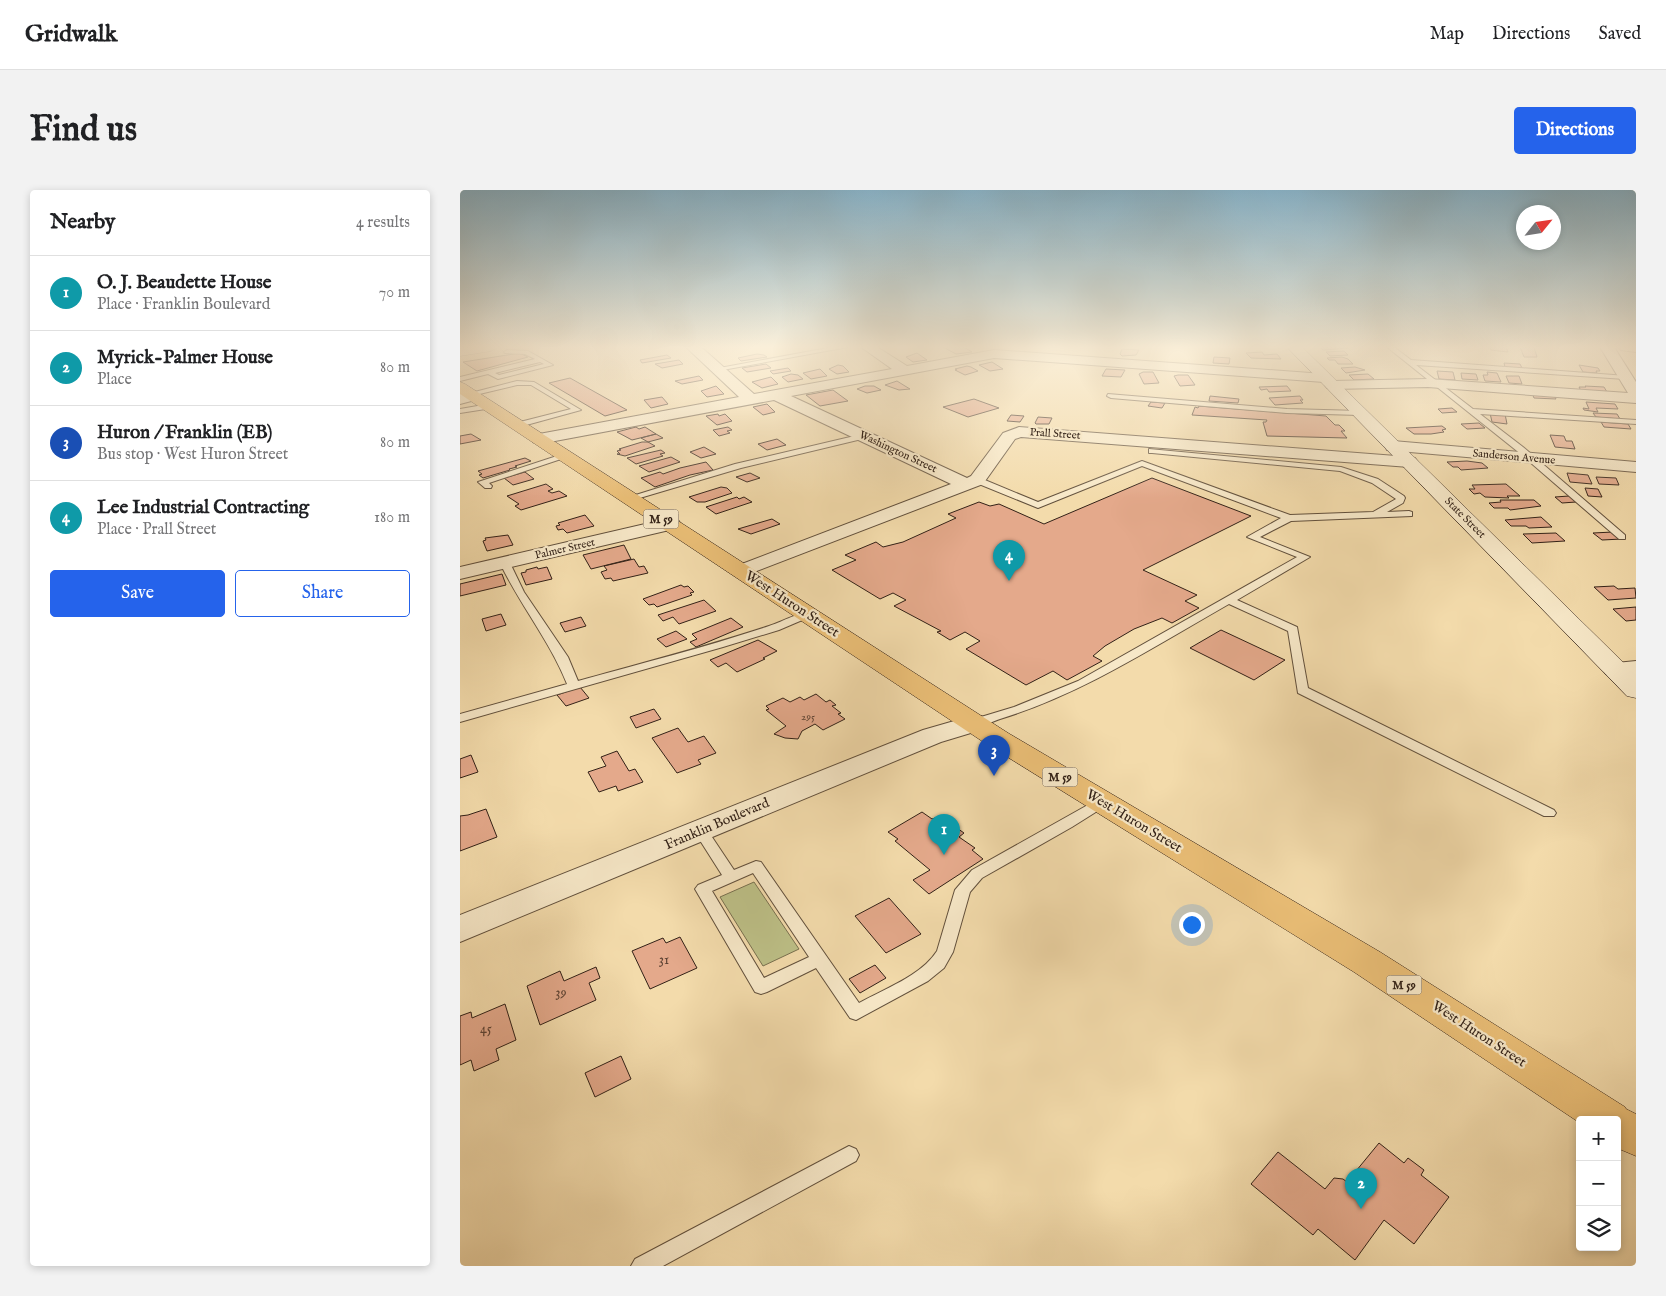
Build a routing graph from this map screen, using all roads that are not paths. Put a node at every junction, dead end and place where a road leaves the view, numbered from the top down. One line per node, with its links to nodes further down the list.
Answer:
1 (467, 397): 11 (lane)
2 (475, 397): 15 (highway, West Huron Street / M 59)
3 (556, 397): 15 (lane)
4 (748, 397): 10 (street)
5 (765, 397): 10 (street)
6 (781, 397): 16 (street, Washington Street)
7 (1125, 397): 13 (lane)
8 (1344, 397): 13 (main road, State Street)
9 (1454, 397): 12 (lane)
10 (751, 400): 17 (street)
11 (460, 411)
12 (1472, 411): 14 (lane); 22 (lane)
13 (1360, 413): 19 (main road, State Street)
14 (1636, 422)
15 (518, 425): 17 (highway, West Huron Street / M 59)
16 (863, 436): 26 (street, Washington Street); 28 (lane)
17 (539, 439): 20 (highway, West Huron Street / M 59)
18 (1154, 446): 21 (street, Prall Street); 24 (lane); 26 (street, Prall Street)
19 (1393, 446): 22 (street, Sanderson Avenue); 23 (main road, State Street)
20 (566, 456): 27 (lane); 28 (highway, West Huron Street / M 59)
21 (1281, 457): 23 (street, Prall Street); 30 (lane)
22 (1530, 458): 25 (street, Sanderson Avenue); 33 (lane)
23 (1409, 462): 39 (main road, State Street)
24 (1142, 463): 26 (lane); 31 (lane)
25 (1636, 467)
26 (972, 482): 35 (street)
27 (488, 486)
28 (630, 498): 32 (highway, West Huron Street / M 59)
29 (1409, 514): 30 (lane)
30 (1376, 515): 31 (lane)
31 (1289, 518): 37 (lane)
32 (671, 524): 34 (street, Palmer Street); 35 (highway, West Huron Street / M 59)
33 (1622, 537)
34 (505, 563): 36 (street, Palmer Street); 40 (lane)
35 (741, 571): 38 (highway, West Huron Street / M 59)
36 (460, 573)
37 (1229, 600): 43 (lane); 45 (lane)
38 (809, 615): 40 (lane); 43 (highway, West Huron Street / M 59)
39 (1626, 669): 41 (main road, State Street)
40 (574, 686): 42 (lane)
41 (1636, 690)
42 (460, 718)
43 (975, 723): 44 (highway, West Huron Street / M 59); 46 (street, Franklin Boulevard)
44 (1102, 802): 49 (lane); 50 (highway, West Huron Street / M 59)
45 (1549, 813)
46 (700, 831): 47 (lane); 48 (street, Franklin Boulevard)
47 (731, 877): 49 (lane); 49 (lane)
48 (460, 929)
49 (819, 958)
50 (1604, 1116)
51 (1621, 1128): 52 (highway)
52 (1636, 1137)
53 (850, 1156): 54 (lane)
54 (642, 1266)

